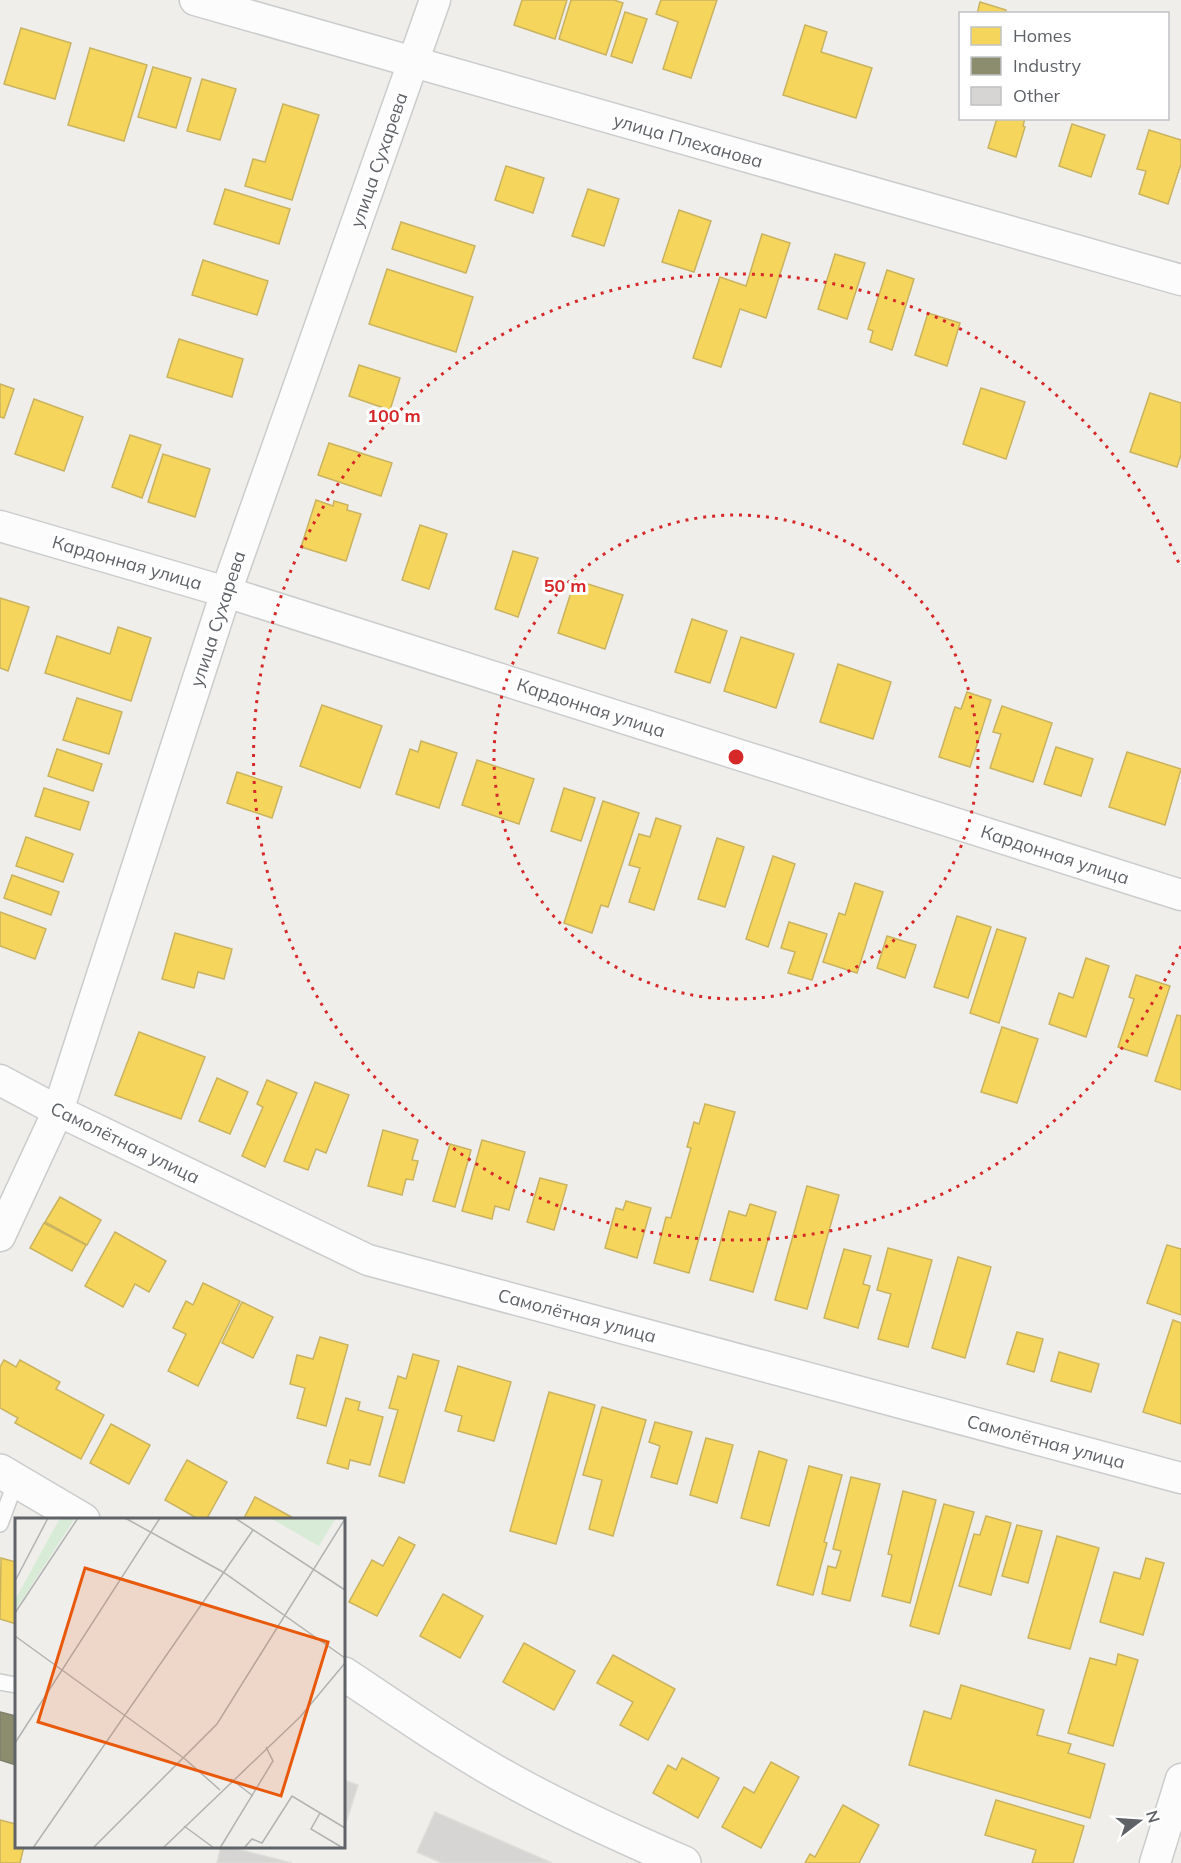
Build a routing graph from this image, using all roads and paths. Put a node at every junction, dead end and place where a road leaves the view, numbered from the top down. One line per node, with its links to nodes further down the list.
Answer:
1 (195, 0): 3 (street, улица Плеханова)
2 (435, 0): 3 (street, улица Сухарева)
3 (413, 63): 4 (street, улица Плеханова); 6 (street, улица Сухарева)
4 (1181, 280)
5 (0, 526): 6 (street, Кардонная улица)
6 (226, 592): 7 (street, Кардонная улица); 9 (street, улица Сухарева)
7 (1181, 895)
8 (0, 1080): 9 (street, Самолётная улица)
9 (58, 1111): 10 (street, улица Сухарева); 12 (street, Самолётная улица)
10 (0, 1236)
11 (8, 1476): 13 (street); 14 (lane)
12 (1181, 1478)
13 (80, 1518)
14 (0, 1524)
15 (345, 1675): 19 (street)
16 (0, 1682): 17 (lane)
17 (15, 1685)
18 (1181, 1779): 20 (street)
19 (684, 1863)
20 (1155, 1863)

